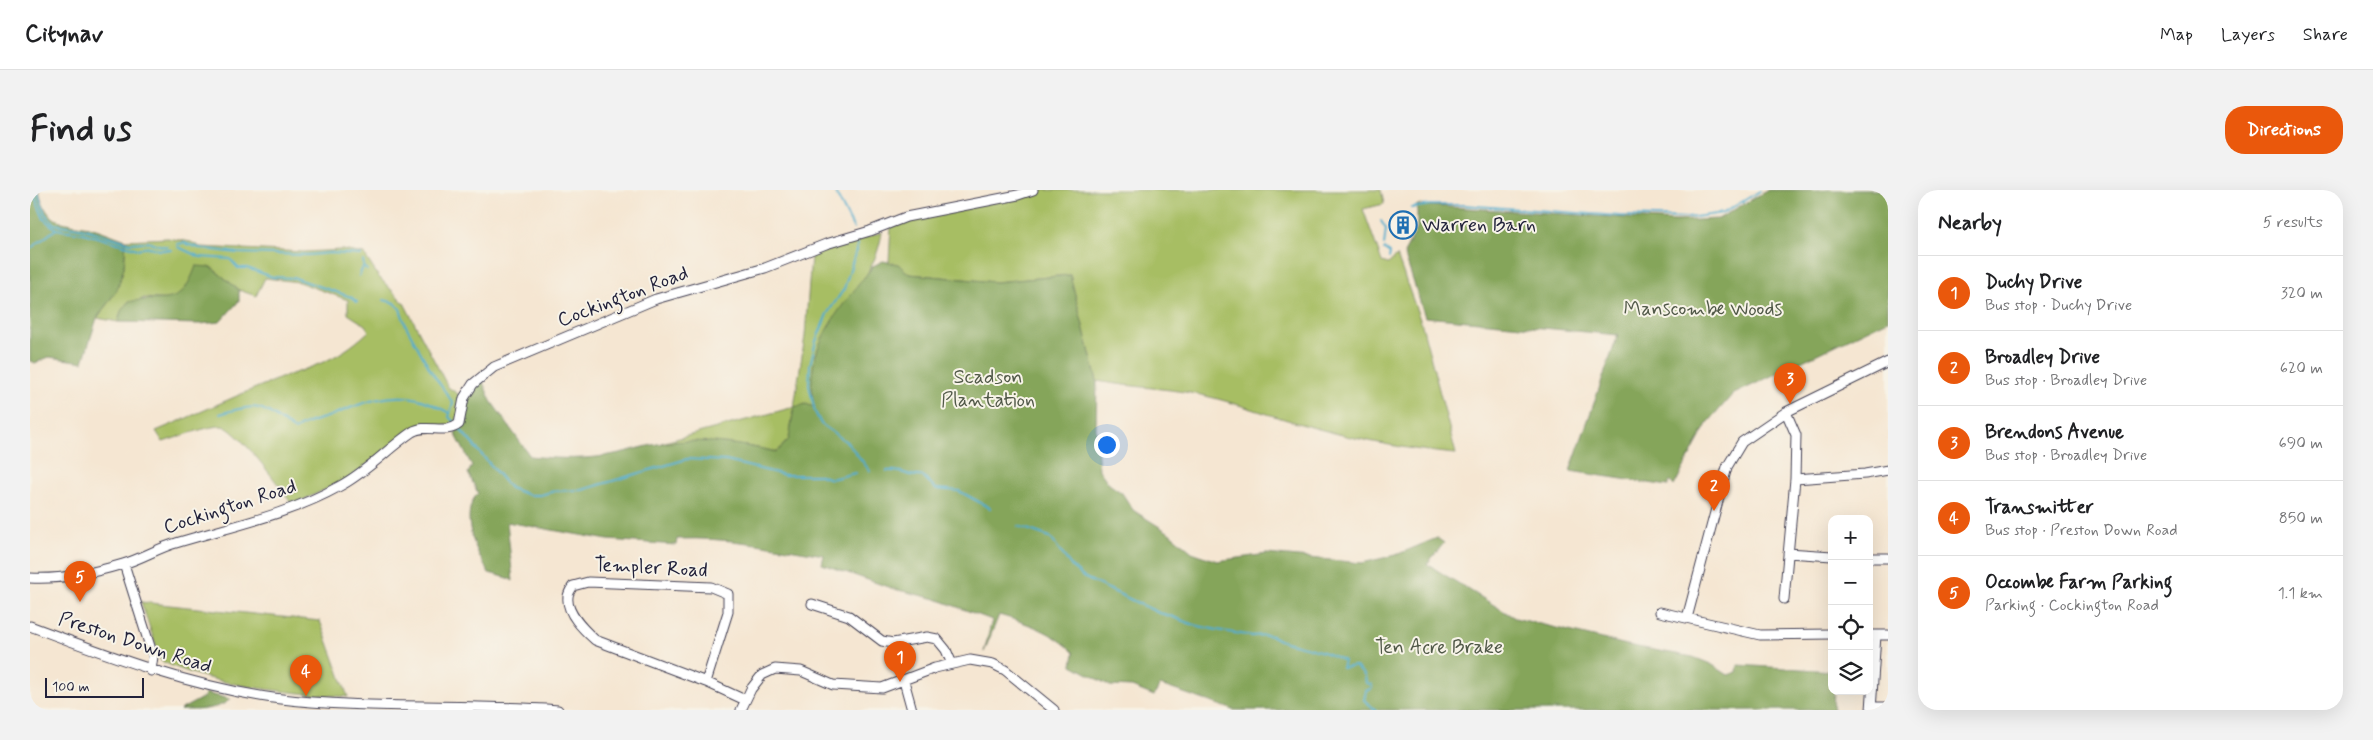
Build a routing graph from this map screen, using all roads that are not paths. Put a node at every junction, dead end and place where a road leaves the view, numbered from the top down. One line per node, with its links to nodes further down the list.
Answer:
1 (1033, 190): 10 (street, Cockington Road)
2 (1888, 362): 3 (street)
3 (1786, 412): 5 (street); 15 (street)
4 (1888, 470): 5 (street)
5 (1795, 479): 6 (street)
6 (1788, 553): 7 (street); 12 (street)
7 (1828, 556)
8 (1873, 558): 9 (street)
9 (1888, 558)
10 (124, 564): 11 (street, Cockington Road); 22 (street)
11 (30, 578)
12 (1784, 599)
13 (812, 604): 21 (street)
14 (1660, 612): 15 (street)
15 (1687, 618): 17 (street)
16 (30, 626): 22 (street, Preston Down Road)
17 (1828, 634)
18 (1873, 635): 19 (street)
19 (1888, 635)
20 (1872, 650): 26 (street)
21 (952, 664): 23 (street); 31 (street)
22 (151, 670): 28 (street, Preston Down Road)
23 (904, 681): 25 (street); 30 (street)
24 (706, 682): 24 (street, Templer Road); 25 (street, Templer Road)
25 (745, 700): 29 (street)
26 (1871, 708): 27 (street)
27 (1888, 708)
28 (558, 710)
29 (741, 710)
30 (912, 710)
31 (1054, 710)

